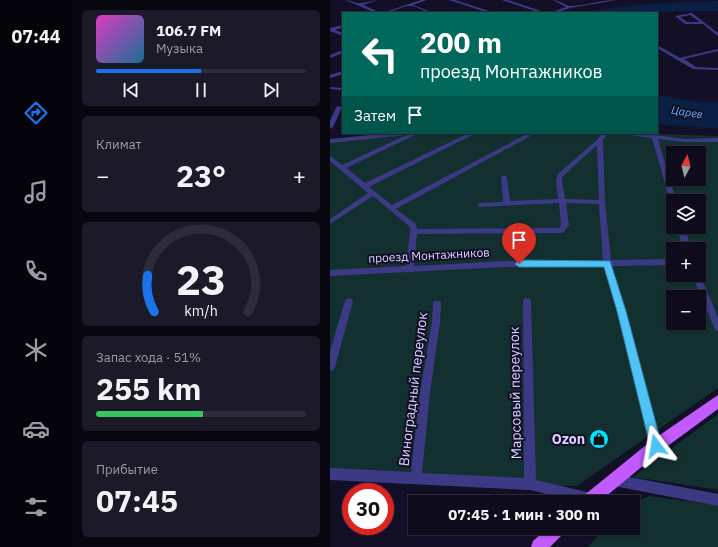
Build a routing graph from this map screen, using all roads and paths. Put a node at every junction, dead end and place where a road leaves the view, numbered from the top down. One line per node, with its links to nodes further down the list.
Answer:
1 (347, 0): 10 (street)
2 (376, 0): 10 (street)
3 (425, 0): 11 (street)
4 (451, 0): 16 (street)
5 (504, 0): 17 (street)
6 (566, 0): 9 (street)
7 (610, 0): 8 (street); 12 (street)
8 (615, 0)
9 (557, 1): 12 (street)
10 (360, 5): 13 (street)
11 (410, 5): 14 (street); 15 (street)
12 (569, 7): 18 (street)
13 (377, 12)
14 (387, 12)
15 (429, 12)
16 (490, 12)
17 (542, 12)
18 (554, 12)
19 (704, 23): 19 (street); 22 (street)
20 (342, 26): 21 (street)
21 (331, 30): 23 (street)
22 (718, 34)
23 (342, 35)
24 (658, 47): 28 (street)
25 (718, 50): 28 (street)
26 (342, 51): 27 (street)
27 (330, 57)
28 (680, 59): 29 (street)
29 (718, 69)
30 (342, 72): 31 (street)
31 (330, 77)
32 (330, 88): 33 (street)
33 (342, 89)
34 (339, 107): 35 (street)
35 (330, 127)
36 (396, 134): 44 (street)
37 (414, 134): 46 (street)
38 (472, 134): 49 (street)
39 (531, 134): 56 (street)
40 (635, 134): 42 (street)
41 (603, 136): 52 (street); 53 (street)
42 (654, 137): 43 (street); 51 (street)
43 (718, 140)
44 (330, 141)
45 (330, 158): 46 (street)
46 (340, 166): 47 (street); 49 (street)
47 (330, 170)
48 (504, 177): 54 (street)
49 (365, 186): 50 (street)
50 (373, 193): 56 (street); 57 (street)
51 (671, 194)
52 (562, 201): 53 (street); 54 (street); 58 (street)
53 (602, 202): 60 (street)
54 (507, 204): 55 (street)
55 (480, 205)
56 (392, 208): 58 (street)
57 (330, 222)
58 (414, 232): 61 (street)
59 (666, 262): 60 (street, проезд Монтажников)
60 (607, 263): 61 (street, проезд Монтажников); 70 (street)
61 (410, 269): 62 (street, проезд Монтажников)
62 (330, 272)
63 (699, 282): 67 (street)
64 (349, 301): 68 (street)
65 (527, 301): 74 (street, Марсовый переулок)
66 (437, 303): 72 (street, Виноградный переулок)
67 (718, 327)
68 (330, 367)
69 (718, 401): 70 (main road)
70 (656, 446): 73 (main road)
71 (330, 474): 72 (street)
72 (416, 478): 74 (street)
73 (614, 480): 76 (main road); 77 (street)
74 (530, 484): 75 (street)
75 (571, 495)
76 (595, 495)
77 (718, 500)
78 (552, 535): 79 (main road)
79 (539, 547)

